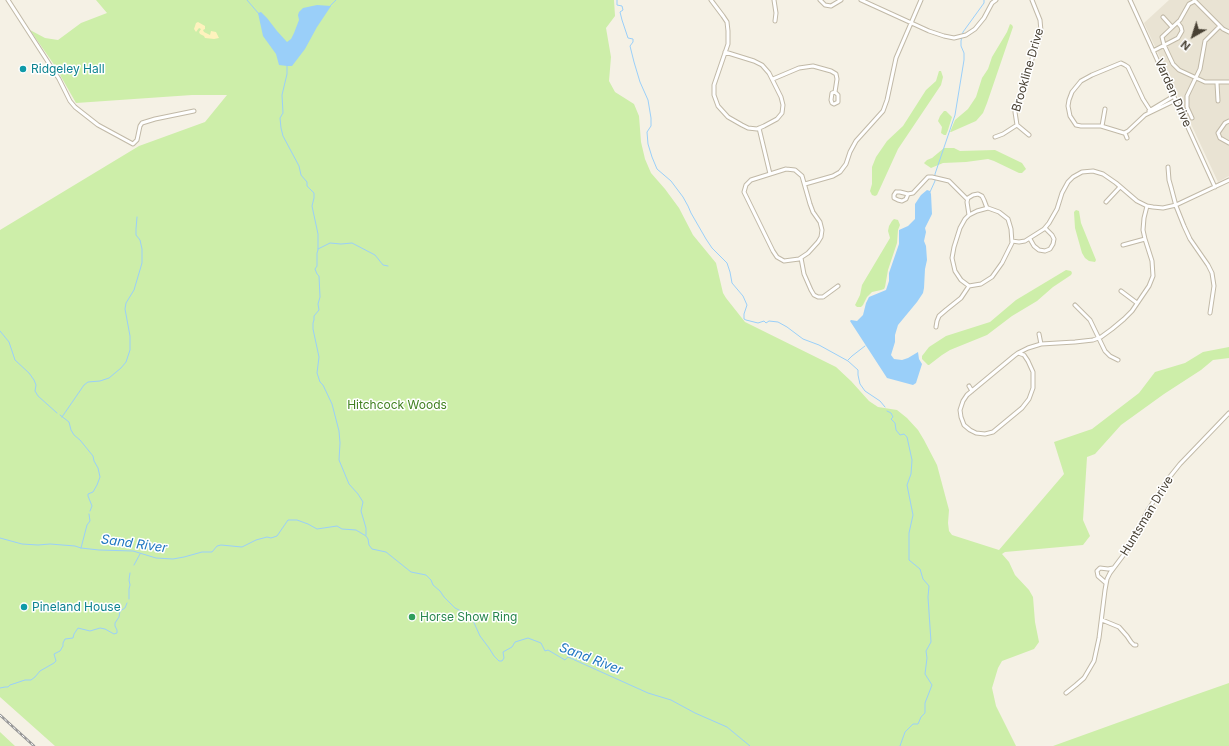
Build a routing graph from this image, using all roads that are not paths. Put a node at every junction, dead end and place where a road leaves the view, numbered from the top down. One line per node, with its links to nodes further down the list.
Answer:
1 (8, 0): 31 (street)
2 (774, 0): 13 (street)
3 (820, 0): 4 (street)
4 (841, 0)
5 (861, 0): 14 (street)
6 (921, 0): 14 (street)
7 (996, 0): 14 (street)
8 (1032, 0): 35 (street, Brookline Drive)
9 (1130, 0): 20 (street, Varden Drive)
10 (1195, 0): 15 (street); 16 (street)
11 (713, 1): 21 (street)
12 (1162, 17): 17 (street)
13 (775, 21)
14 (911, 22): 46 (street)
15 (1178, 23): 17 (street); 19 (street)
16 (1220, 26): 18 (street); 22 (street)
17 (1172, 27): 19 (street)
18 (1229, 32)
19 (1164, 45): 20 (street); 22 (street)
20 (1153, 51): 27 (street, Varden Drive)
21 (725, 52): 23 (street); 37 (street)
22 (1196, 78): 25 (street); 33 (street)
23 (773, 79): 26 (street); 37 (street)
24 (1229, 82): 25 (street)
25 (1217, 83): 28 (street)
26 (835, 92)
27 (1175, 98): 30 (street); 32 (street); 48 (street, Varden Drive)
28 (1218, 101)
29 (1105, 109): 36 (street)
30 (1150, 110): 32 (street); 36 (street)
31 (194, 111)
32 (1145, 115): 38 (street)
33 (1192, 118)
34 (1229, 121): 42 (street)
35 (1017, 125): 39 (street, Brookline Drive); 40 (street)
36 (1102, 126): 38 (street)
37 (759, 128): 44 (street)
38 (1125, 133): 41 (street)
39 (1028, 135)
40 (995, 137)
41 (1127, 138)
42 (1229, 143)
43 (1168, 167): 52 (street)
44 (770, 174): 46 (street); 61 (street)
45 (1229, 180): 48 (street)
46 (805, 184): 61 (street)
47 (1120, 187): 51 (street); 53 (street); 56 (street)
48 (1215, 187): 52 (street)
49 (908, 194): 50 (street)
50 (968, 199): 54 (street); 55 (street)
51 (1106, 202)
52 (1176, 205): 53 (street); 67 (street)
53 (1147, 206): 58 (street)
54 (987, 208): 55 (street); 59 (street)
55 (970, 215): 63 (street)
56 (1045, 228): 57 (street); 57 (street)
57 (1030, 239): 59 (street)
58 (1145, 239): 60 (street); 65 (street)
59 (1012, 241): 63 (street)
60 (1123, 245)
61 (801, 258): 62 (street)
62 (838, 286)
63 (969, 286): 68 (street)
64 (1121, 291): 65 (street)
65 (1137, 303): 70 (street)
66 (1075, 305): 70 (street)
67 (1210, 314)
68 (936, 327)
69 (1039, 334): 71 (street)
70 (1098, 338): 71 (street); 74 (street)
71 (1041, 344): 72 (street)
72 (1018, 353): 75 (street); 77 (street)
73 (1003, 359): 75 (street)
74 (1118, 360)
75 (1006, 362): 77 (street)
76 (969, 386): 77 (street)
77 (972, 391)
78 (1229, 413): 79 (street, Huntsman Drive)
79 (1115, 567): 80 (street, Huntsman Drive); 80 (street, Huntsman Drive)
80 (1106, 583): 81 (street, Huntsman Drive)
81 (1102, 620): 82 (street); 83 (street, Huntsman Drive)
82 (1136, 645)
83 (1066, 692)

